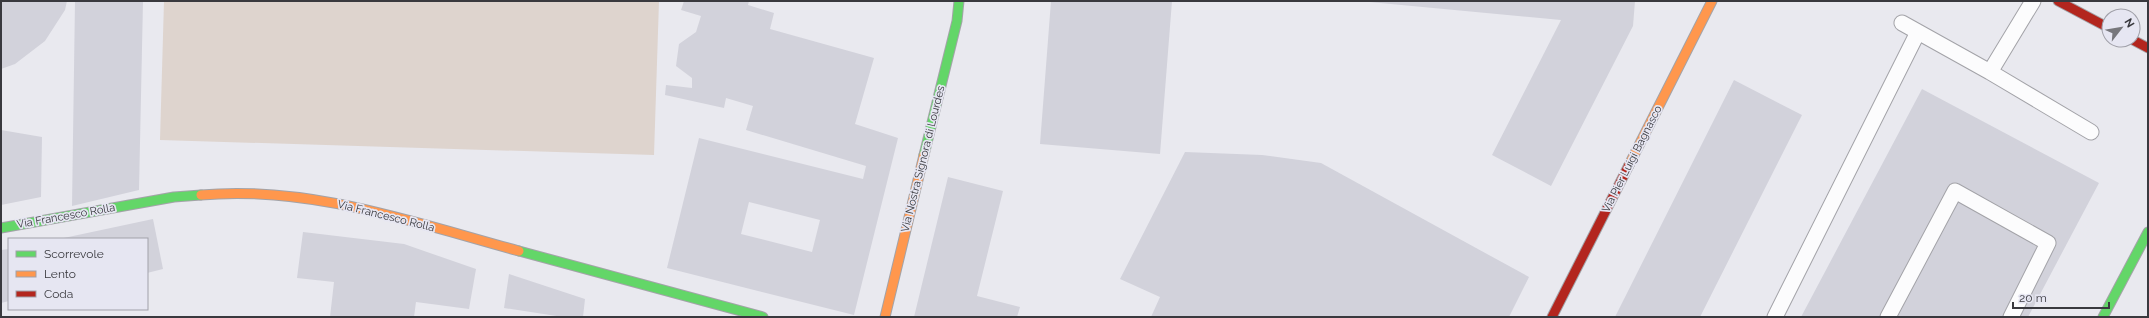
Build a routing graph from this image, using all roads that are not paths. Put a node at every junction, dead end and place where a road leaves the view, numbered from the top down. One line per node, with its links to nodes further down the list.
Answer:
1 (959, 1): 13 (street, Via Nostra Signora di Lourdes)
2 (1712, 1): 14 (street, Via Pier Luigi Bagnasco)
3 (2033, 1): 8 (lane)
4 (2058, 1): 6 (street)
5 (1902, 23): 7 (lane)
6 (2101, 24)
7 (1918, 32): 8 (lane); 15 (lane)
8 (1990, 72): 9 (lane)
9 (2091, 132)
10 (1, 228): 12 (street, Via Francesco Rolla)
11 (2148, 232): 18 (street)
12 (763, 317)
13 (885, 317)
14 (1552, 317)
15 (1776, 317)
16 (1888, 317): 17 (lane)
17 (2011, 317)
18 (2103, 317)

